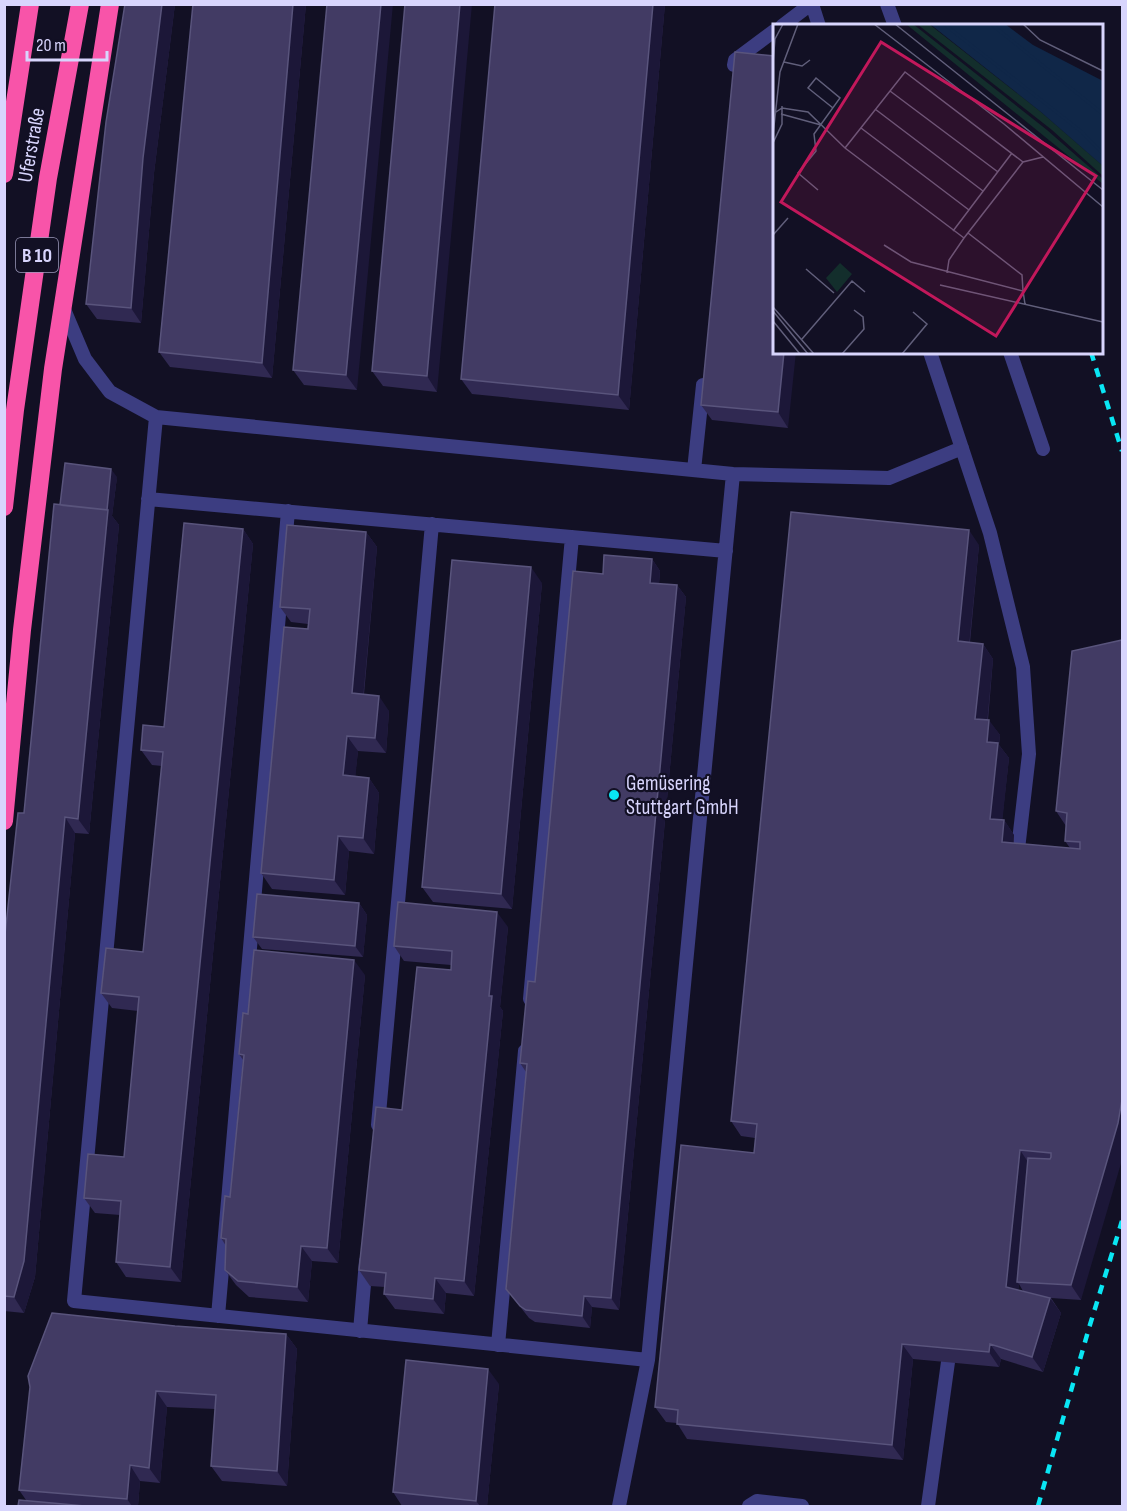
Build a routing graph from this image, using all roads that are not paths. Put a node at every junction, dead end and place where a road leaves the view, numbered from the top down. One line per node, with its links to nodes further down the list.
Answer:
1 (30, 4): 11 (highway, Uferstraße)
2 (80, 4): 22 (highway, Uferstraße / B 10)
3 (110, 4): 12 (highway)
4 (812, 4): 6 (lane); 7 (lane)
5 (887, 4): 8 (lane)
6 (785, 24)
7 (818, 24)
8 (893, 24)
9 (773, 32): 10 (lane)
10 (732, 83)
11 (4, 174)
12 (63, 305): 16 (lane); 27 (highway)
13 (931, 354): 17 (lane)
14 (1011, 354): 18 (lane)
15 (704, 376): 19 (lane)
16 (156, 417): 19 (lane); 21 (lane)
17 (962, 448): 20 (lane); 28 (lane)
18 (1043, 449)
19 (694, 470): 20 (lane)
20 (733, 474): 26 (lane)
21 (148, 499): 23 (lane); 33 (lane)
22 (4, 507)
23 (288, 511): 24 (lane); 33 (lane)
24 (432, 524): 25 (lane); 31 (lane)
25 (572, 537): 26 (lane); 29 (lane)
26 (726, 551): 36 (lane)
27 (4, 821)
28 (1017, 858)
29 (529, 1012)
30 (526, 1036): 35 (lane)
31 (377, 1141)
32 (367, 1248): 34 (lane)
33 (218, 1316): 34 (lane)
34 (360, 1330): 35 (lane)
35 (498, 1345): 36 (lane)
36 (648, 1360): 38 (lane)
37 (948, 1362): 41 (lane)
38 (619, 1506)
39 (749, 1506): 40 (lane)
40 (802, 1506)
41 (928, 1506)

